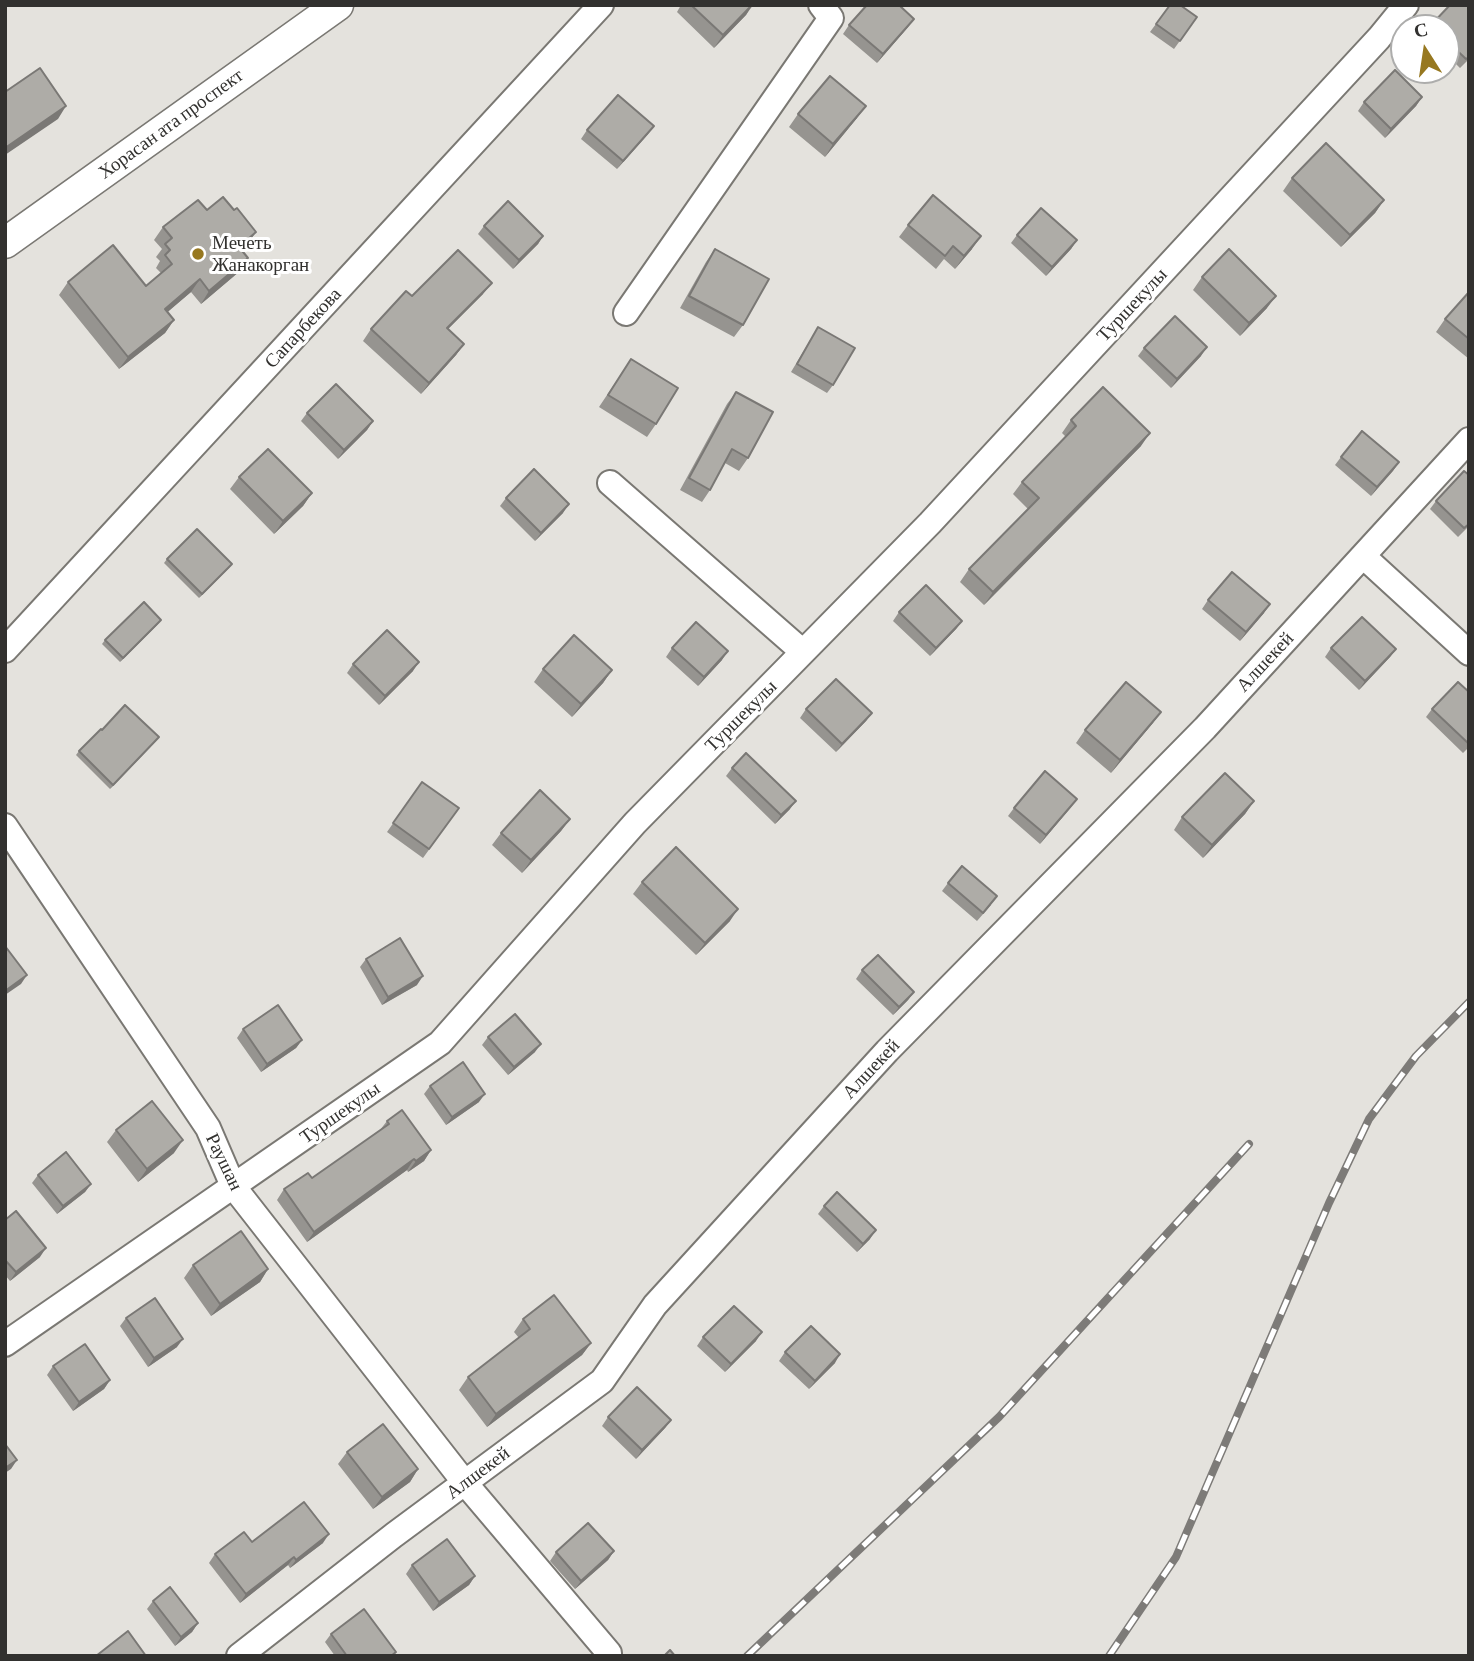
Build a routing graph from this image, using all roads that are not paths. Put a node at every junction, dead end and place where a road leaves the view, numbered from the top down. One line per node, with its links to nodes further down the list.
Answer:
1 (338, 5): 5 (main road, Хорасан ата проспект)
2 (601, 5): 10 (street, Сапарбекова)
3 (821, 5): 6 (street)
4 (1406, 5): 11 (street, Туршекулы)
5 (8, 236)
6 (626, 313)
7 (1469, 440): 9 (street, Алшекей)
8 (610, 483): 11 (street)
9 (1363, 556): 12 (street); 16 (street, Алшекей)
10 (5, 650)
11 (803, 652): 14 (street, Туршекулы)
12 (1469, 653)
13 (5, 826): 14 (street, Раушан)
14 (233, 1186): 15 (street, Туршекулы); 16 (street, Раушан)
15 (5, 1344)
16 (465, 1483): 17 (street, Раушан); 18 (street, Алшекей)
17 (609, 1653)
18 (239, 1656)

